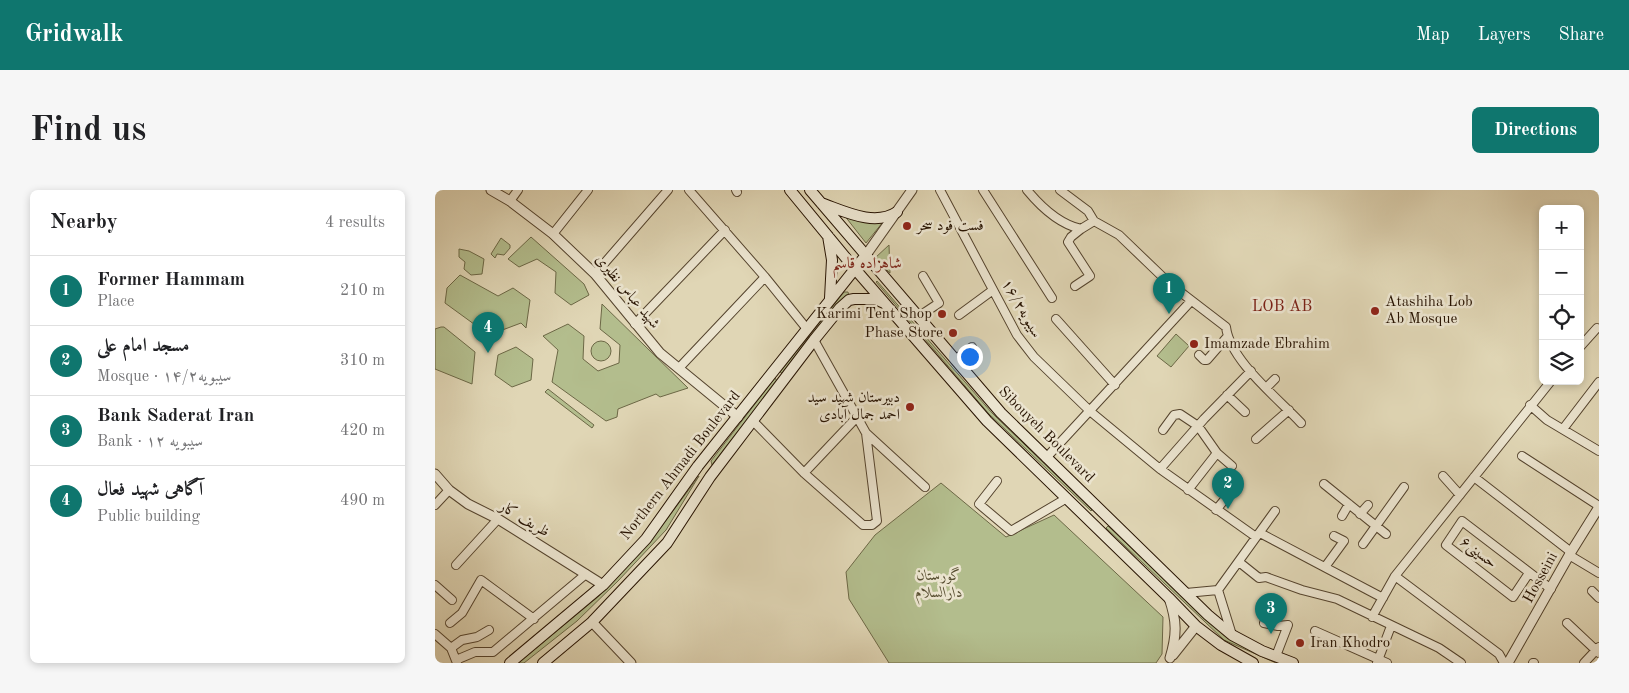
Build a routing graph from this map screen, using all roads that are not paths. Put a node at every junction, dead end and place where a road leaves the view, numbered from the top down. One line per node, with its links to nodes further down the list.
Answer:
1 (491, 190): 13 (street, شهید عباس نظیری)
2 (518, 190): 13 (street)
3 (588, 190): 19 (street)
4 (668, 190): 23 (street)
5 (689, 190): 18 (street)
6 (790, 190): 20 (main road, Sibouyeh Boulevard)
7 (810, 190): 14 (main road, Sibouyeh Boulevard)
8 (912, 190): 15 (street)
9 (940, 190): 27 (street, سیبویه۱۶/۲)
10 (983, 190): 28 (street)
11 (1027, 190): 17 (street)
12 (1061, 190): 16 (street)
13 (509, 201): 19 (street, شهید عباس نظیری)
14 (821, 203): 15 (main road); 21 (main road, Sibouyeh Boulevard)
15 (897, 212): 21 (street)
16 (1094, 221): 17 (street); 30 (street)
17 (1081, 229): 26 (street)
18 (725, 230): 25 (street); 35 (street)
19 (553, 234): 23 (street, شهید عباس نظیری)
20 (828, 235): 22 (main road, Sibouyeh Boulevard); 29 (main road)
21 (866, 255): 22 (main road, Northern Ahmadi Boulevard); 33 (main road, Sibouyeh Boulevard)
22 (855, 269): 29 (main road, Northern Ahmadi Boulevard); 31 (main road, Sibouyeh Boulevard)
23 (595, 274): 35 (street, شهید عباس نظیری)
24 (923, 276): 33 (street)
25 (765, 277): 37 (street); 44 (street)
26 (1075, 286)
27 (993, 290): 32 (street); 54 (street, سیبویه۱۶/۲)
28 (1052, 298)
29 (829, 300): 37 (main road, Northern Ahmadi Boulevard)
30 (1191, 301): 38 (street); 48 (street)
31 (885, 304): 39 (main road, Northern Ahmadi Boulevard); 85 (main road, Sibouyeh Boulevard)
32 (959, 315)
33 (918, 317): 43 (main road, Sibouyeh Boulevard)
34 (1056, 319): 48 (street)
35 (635, 324): 44 (street, شهید عباس نظیری)
36 (1597, 328): 40 (street)
37 (807, 329): 57 (main road, Northern Ahmadi Boulevard)
38 (1227, 337): 42 (street); 45 (street)
39 (814, 340): 56 (street); 58 (main road, Northern Ahmadi Boulevard)
40 (1584, 343)
41 (972, 347): 43 (street)
42 (1199, 355)
43 (955, 360): 68 (main road, Sibouyeh Boulevard)
44 (679, 368): 57 (street, شهید عباس نظیری)
45 (1251, 372): 50 (street); 51 (street)
46 (1275, 379): 50 (street)
47 (1599, 382): 61 (street)
48 (1115, 385): 54 (street)
49 (1548, 385): 52 (street)
50 (1267, 388): 53 (street)
51 (1227, 395): 55 (street); 60 (street)
52 (1530, 406): 61 (street); 76 (street)
53 (1289, 410): 59 (street); 64 (street)
54 (1091, 412): 68 (street); 71 (street, سیبویه۱۶/۲)
55 (1245, 412)
56 (858, 416): 63 (street); 72 (street)
57 (738, 417): 69 (main road, Northern Ahmadi Boulevard)
58 (753, 421): 72 (street); 75 (main road, Northern Ahmadi Boulevard)
59 (1301, 423)
60 (1197, 426): 62 (street); 66 (street); 71 (street)
61 (1563, 429): 65 (street)
62 (1163, 430)
63 (866, 433): 72 (street); 79 (street)
64 (1256, 439)
65 (1599, 451)
66 (1217, 453): 70 (street); 82 (street)
67 (1522, 456): 91 (street)
68 (1046, 458): 92 (main road, Sibouyeh Boulevard)
69 (698, 466): 75 (main road); 111 (main road, Northern Ahmadi Boulevard)
70 (1232, 466)
71 (1160, 469): 82 (street, سیبویه۱۶/۲)
72 (804, 473)
73 (435, 474): 81 (street, ظریف کار)
74 (1443, 476): 84 (street)
75 (710, 477): 122 (main road, Northern Ahmadi Boulevard)
76 (1474, 478): 84 (street); 102 (street)
77 (997, 481): 85 (street)
78 (1324, 484): 86 (street)
79 (925, 487)
80 (1404, 487): 97 (street)
81 (449, 490): 87 (street); 95 (street, ظریف کار)
82 (1189, 490): 89 (street, سیبویه۱۶/۲)
83 (1230, 493): 89 (street)
84 (1460, 495): 109 (street)
85 (1067, 498): 96 (main road, Sibouyeh Boulevard)
86 (1349, 504): 93 (street); 94 (street)
87 (435, 505)
88 (1368, 505): 93 (street)
89 (1216, 510): 99 (street, سیبویه۱۶/۲)
90 (1275, 511): 99 (street)
91 (1598, 511): 102 (street, Hosseini)
92 (1103, 513): 96 (main road); 115 (main road, Sibouyeh Boulevard)
93 (1361, 514): 97 (street)
94 (1342, 516)
95 (498, 519): 104 (street); 108 (street, ظریف کار)
96 (1093, 524): 116 (main road, Sibouyeh Boulevard)
97 (1376, 526): 98 (street); 101 (street)
98 (1386, 534)
99 (1258, 535): 103 (street); 105 (street, سیبویه۱۶/۲)
100 (1334, 536): 105 (street)
101 (1363, 544)
102 (1570, 554): 106 (street); 112 (street, Hosseini)
103 (1239, 562): 113 (street); 120 (street)
104 (457, 565)
105 (1325, 567): 117 (street, سیبویه۱۶/۲)
106 (1597, 569)
107 (1529, 573): 107 (street, حسینی۶); 112 (street, حسینی۶)
108 (586, 574): 111 (street, ظریف کار); 121 (street)
109 (1395, 576): 117 (street); 145 (street)
110 (435, 585): 119 (street)
111 (603, 585): 138 (main road, Northern Ahmadi Boulevard)
112 (1551, 589): 146 (street, Hosseini)
113 (1218, 590): 115 (street); 131 (street)
114 (1592, 591): 118 (street)
115 (1186, 593): 131 (main road, Sibouyeh Boulevard)
116 (1169, 598): 126 (main road, Sibouyeh Boulevard); 135 (street)
117 (1383, 598): 120 (street)
118 (1599, 598)
119 (451, 600)
120 (1372, 617): 127 (street)
121 (534, 619): 124 (street); 137 (street)
122 (592, 622): 139 (main road, Northern Ahmadi Boulevard); 140 (street)
123 (1567, 622): 133 (street)
124 (450, 623)
125 (1264, 623): 134 (street)
126 (1196, 626): 135 (street); 141 (main road, Sibouyeh Boulevard)
127 (1391, 626): 136 (street); 144 (street)
128 (489, 630): 132 (street)
129 (1315, 631): 136 (street)
130 (435, 634): 132 (street)
131 (1232, 635): 134 (main road, Sibouyeh Boulevard)
132 (451, 648): 137 (street)
133 (1598, 650): 147 (street)
134 (1276, 656): 142 (main road, Sibouyeh Boulevard)
135 (1169, 661)
136 (1378, 661): 143 (street)
137 (457, 662)
138 (510, 663)
139 (543, 663)
140 (631, 663)
141 (1252, 663)
142 (1293, 663)
143 (1387, 663)
144 (1461, 663)
145 (1504, 663)
146 (1508, 663)
147 (1584, 663)

